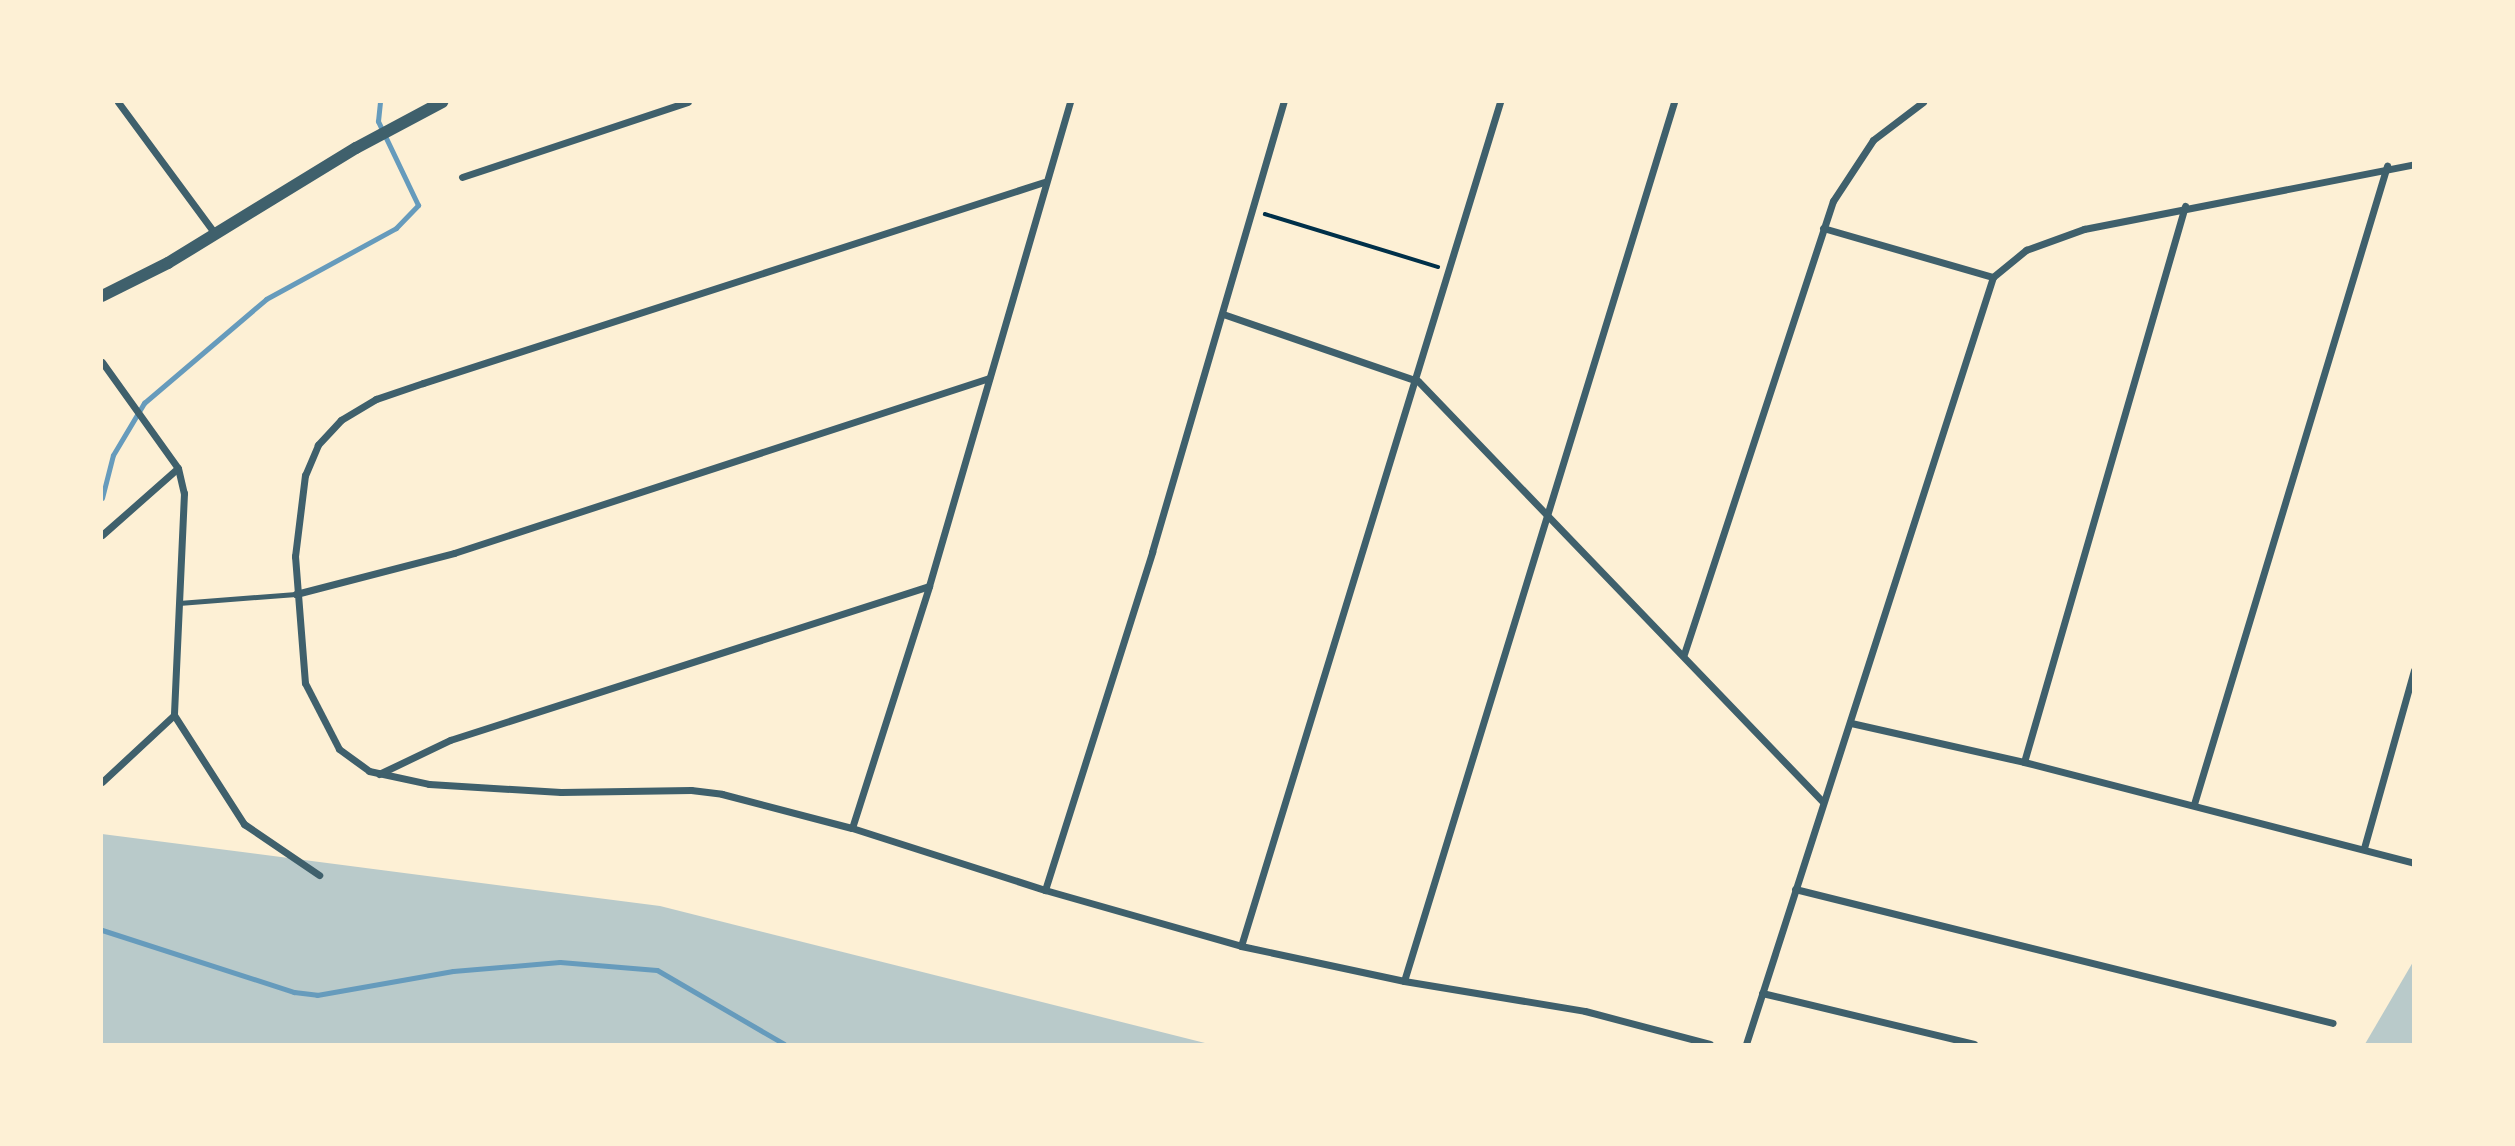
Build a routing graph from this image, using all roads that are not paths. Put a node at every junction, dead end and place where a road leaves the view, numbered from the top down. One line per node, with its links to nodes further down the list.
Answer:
1 (118, 102): 15 (street)
2 (442, 102): 15 (street)
3 (688, 102): 11 (street)
4 (1070, 102): 12 (street)
5 (1284, 102): 18 (street)
6 (1500, 102): 21 (street)
7 (1674, 102): 23 (street)
8 (1923, 102): 14 (street)
9 (2413, 164): 10 (street)
10 (2387, 166): 13 (street); 36 (street)
11 (462, 177)
12 (1044, 182): 20 (street); 26 (street)
13 (2185, 206): 16 (street); 32 (street)
14 (1823, 228): 16 (street); 28 (street)
15 (216, 235): 17 (street)
16 (1993, 277): 31 (street)
17 (102, 296)
18 (1223, 314): 21 (street); 42 (street)
19 (102, 362): 22 (street)
20 (989, 378): 25 (street); 26 (street)
21 (1418, 381): 23 (street); 43 (street)
22 (178, 468): 24 (street); 27 (street)
23 (1549, 516): 28 (street); 44 (street)
24 (102, 535)
25 (929, 586): 33 (street); 37 (street)
26 (296, 594): 27 (lane); 33 (street)
27 (179, 603): 30 (street)
28 (1684, 654): 35 (street)
29 (2413, 670): 38 (street)
30 (174, 715): 34 (street); 40 (street)
31 (1851, 723): 32 (street); 35 (street)
32 (2024, 762): 36 (street)
33 (379, 774): 37 (street)
34 (102, 782)
35 (1822, 801): 41 (street)
36 (2194, 804): 38 (street)
37 (852, 828): 42 (street)
38 (2364, 848): 39 (street)
39 (2413, 863)
40 (319, 875)
41 (1795, 889): 45 (street); 46 (street)
42 (1045, 890): 43 (street)
43 (1241, 946): 44 (street)
44 (1404, 981): 47 (street)
45 (1762, 993): 48 (street); 49 (street)
46 (2333, 1023)
47 (1710, 1045)
48 (1746, 1045)
49 (1974, 1045)

